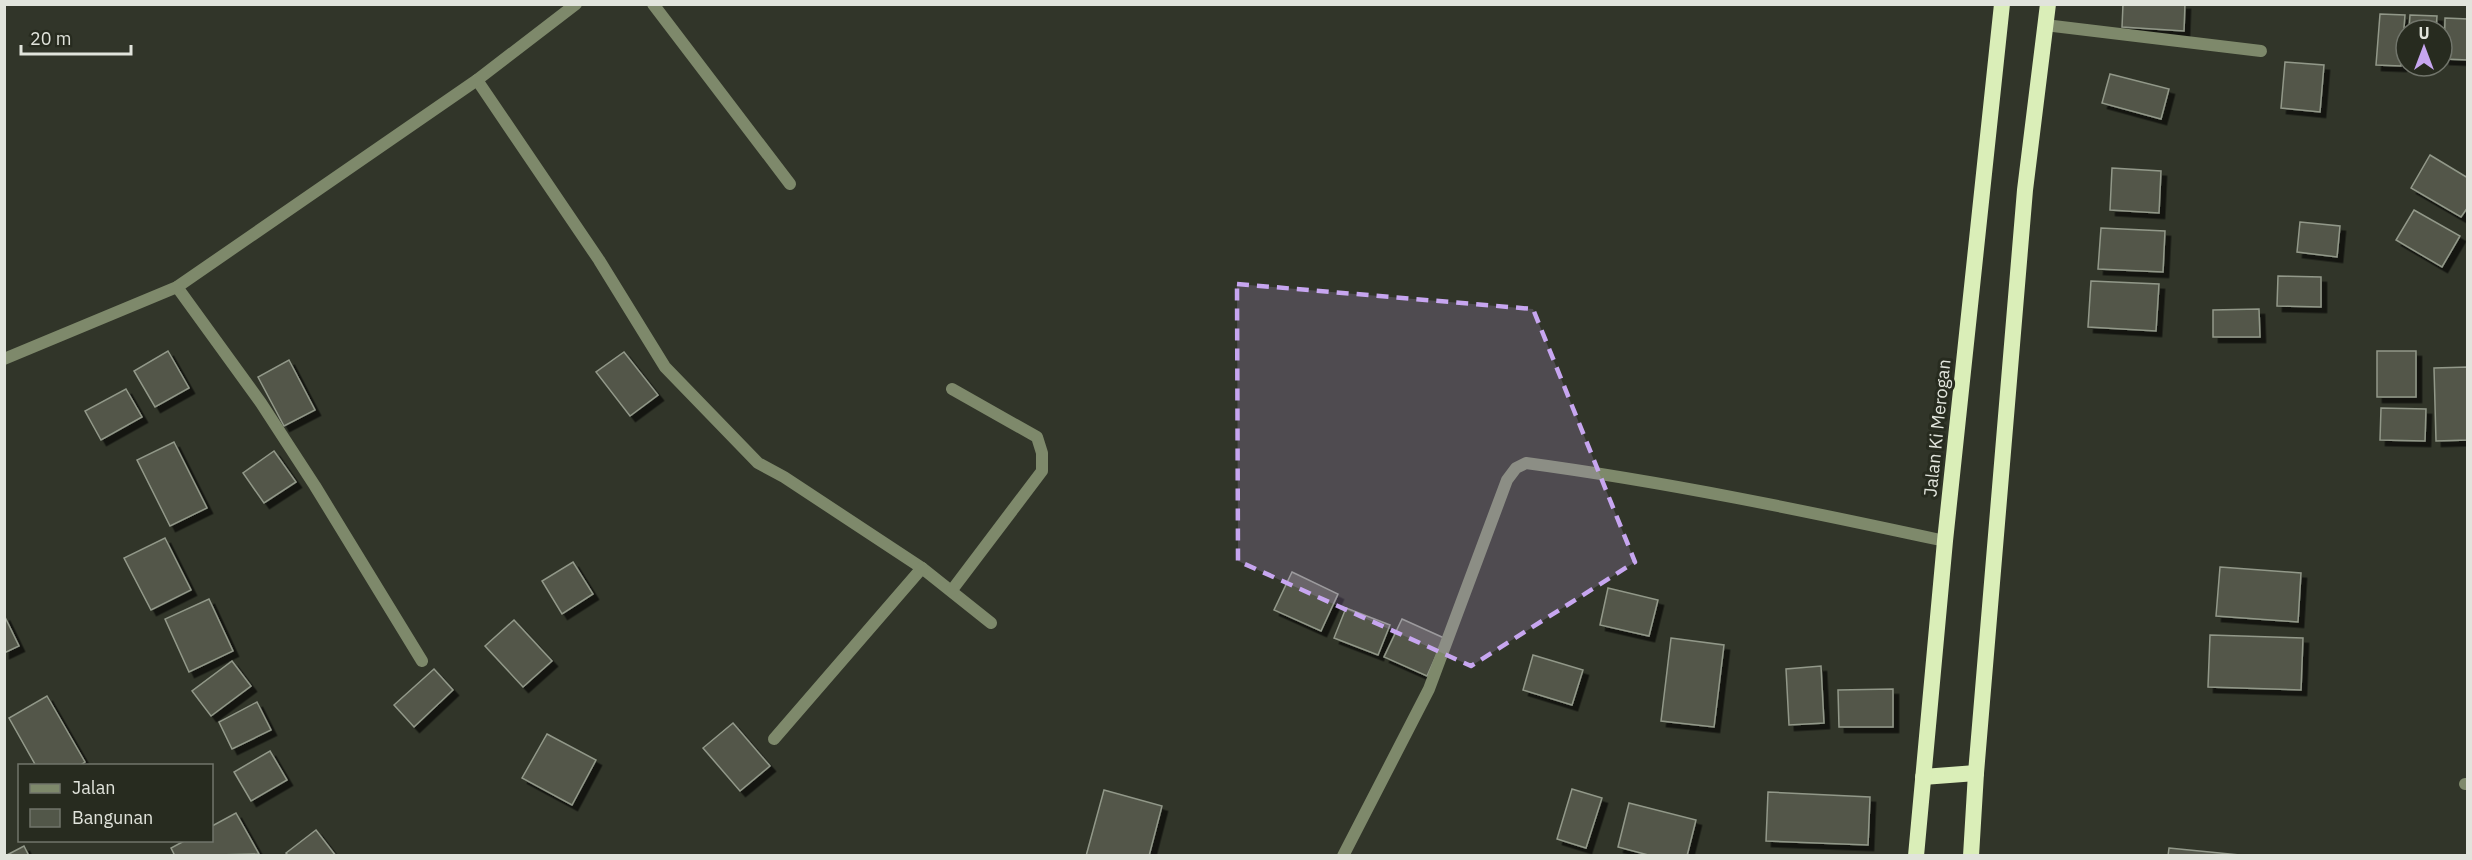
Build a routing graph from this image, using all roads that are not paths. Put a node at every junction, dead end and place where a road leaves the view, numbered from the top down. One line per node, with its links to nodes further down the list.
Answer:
1 (576, 4): 7 (street)
2 (653, 4): 8 (street)
3 (2002, 4): 12 (highway, Jalan Ki Merogan)
4 (2048, 4): 5 (highway)
5 (2045, 26): 6 (street); 18 (highway)
6 (2261, 51)
7 (477, 80): 9 (street); 13 (street)
8 (790, 184)
9 (177, 287): 10 (street); 16 (street)
10 (4, 359)
11 (952, 389): 14 (street)
12 (1945, 541): 19 (highway, Jalan Ki Merogan); 20 (street)
13 (922, 568): 14 (street); 17 (street)
14 (952, 590): 15 (street)
15 (991, 623)
16 (422, 661)
17 (774, 739)
18 (1976, 773): 19 (highway); 22 (highway)
19 (1923, 777): 21 (highway, Jalan Ki Merogan)
20 (1342, 855)
21 (1916, 855)
22 (1971, 855)

